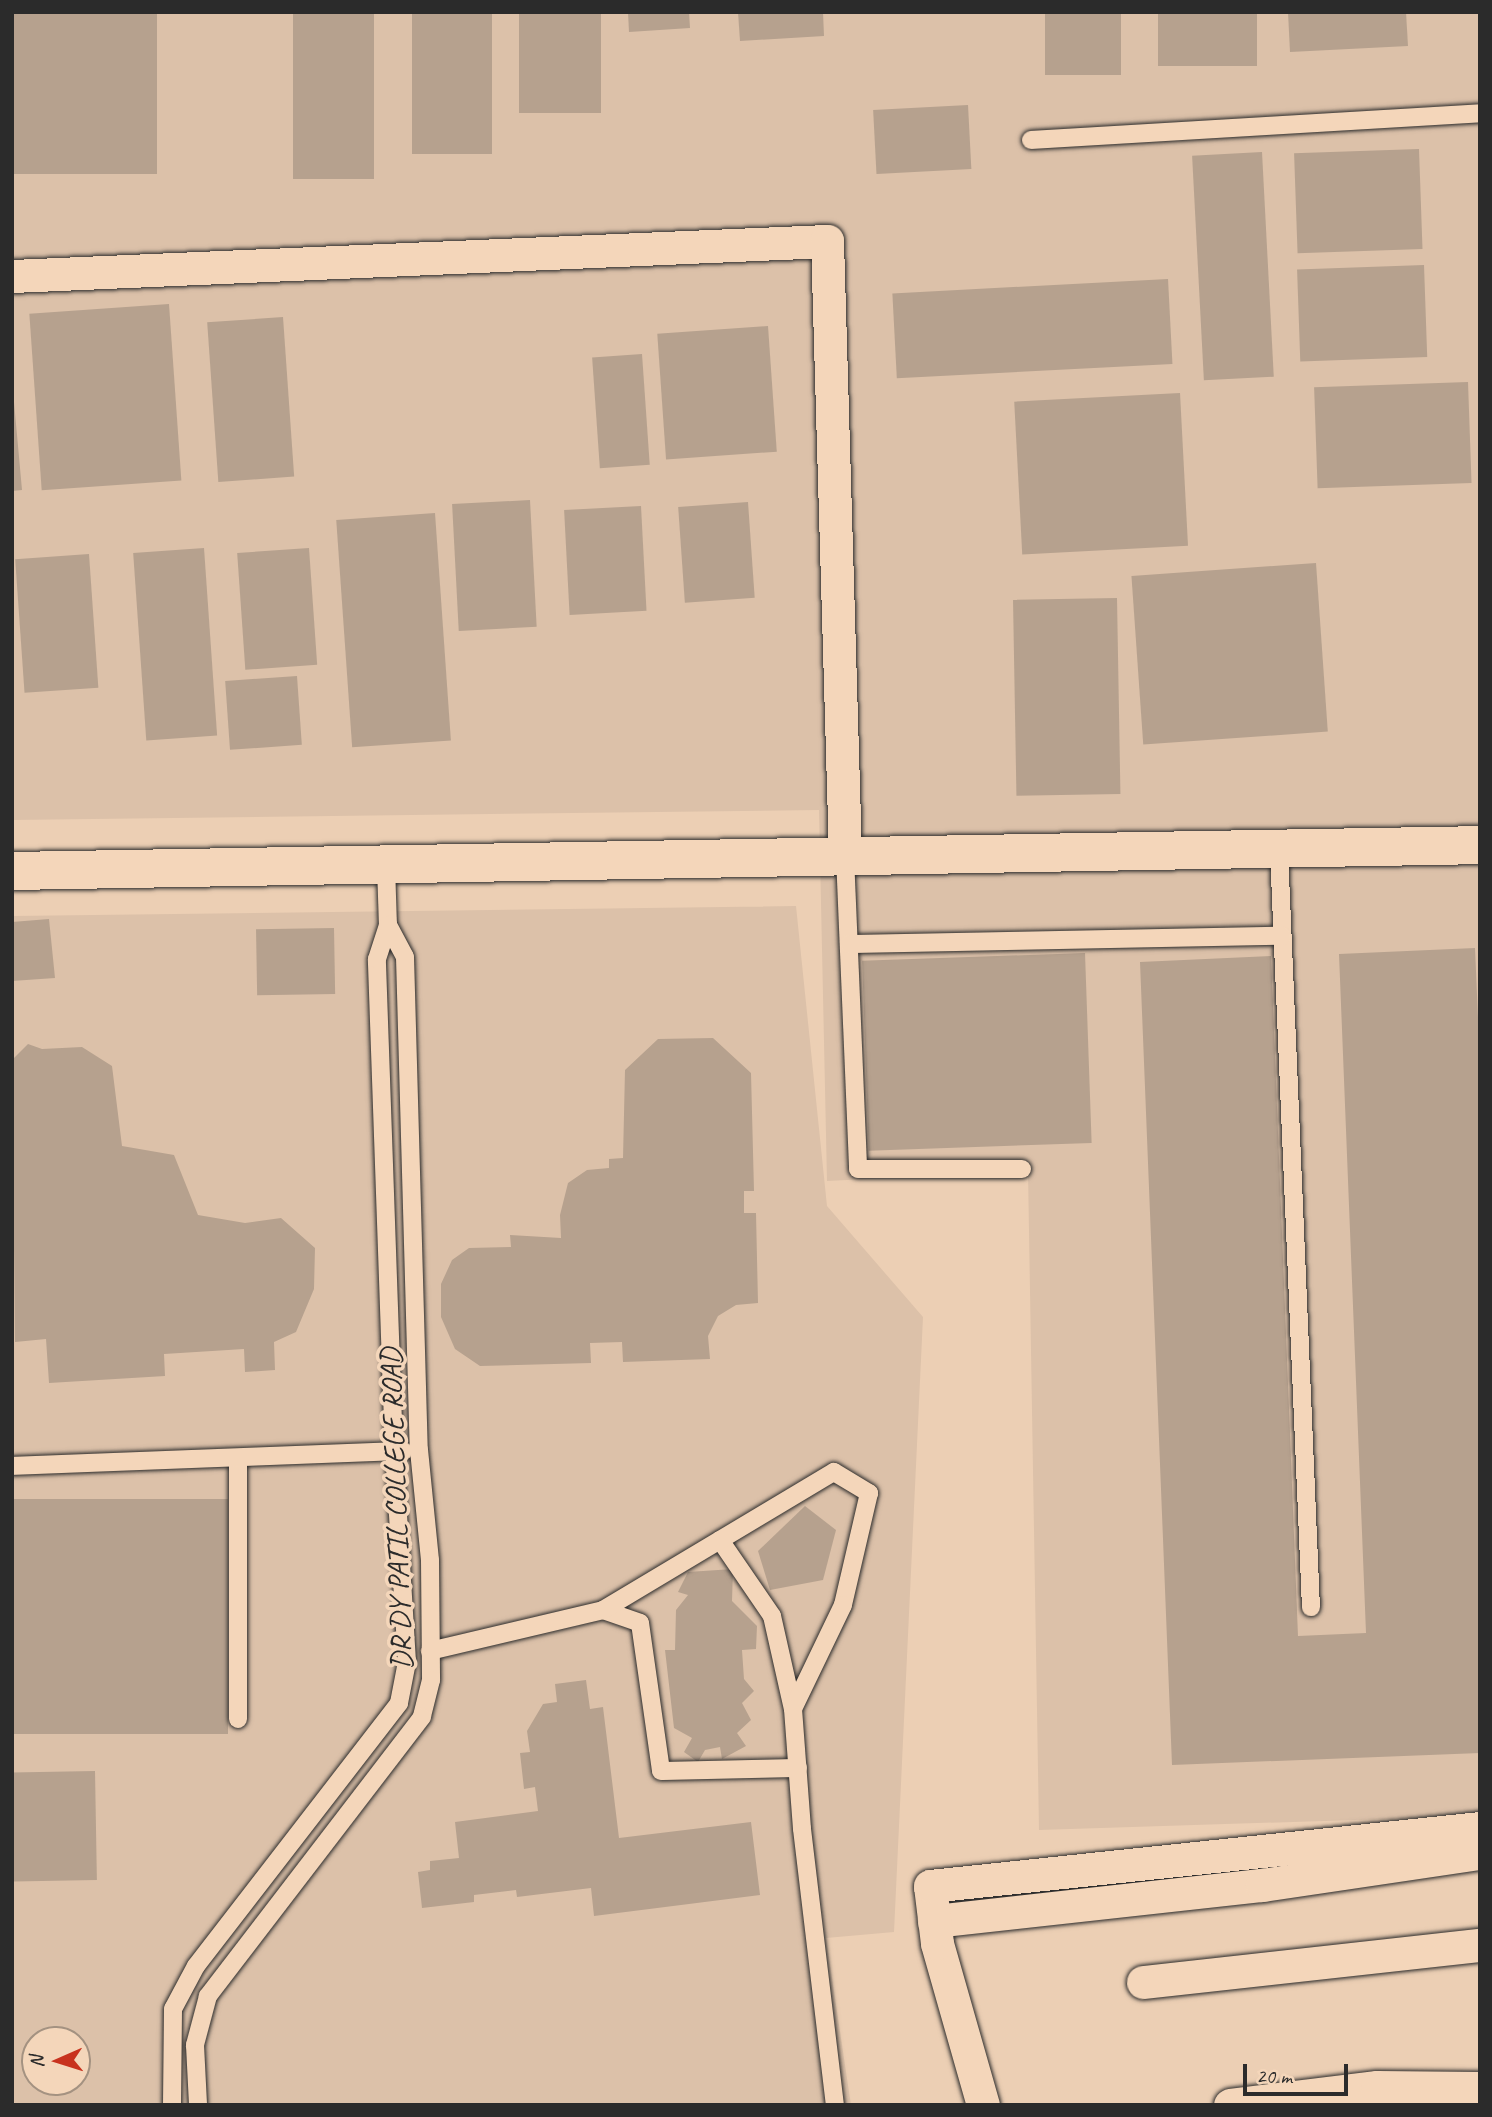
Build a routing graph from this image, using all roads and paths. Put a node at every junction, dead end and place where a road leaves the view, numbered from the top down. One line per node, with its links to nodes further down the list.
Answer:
1 (1480, 113): 2 (lane)
2 (1031, 140)
3 (12, 276): 6 (street)
4 (1480, 845): 5 (street)
5 (1279, 852): 6 (street); 10 (lane)
6 (845, 856): 7 (street); 11 (lane)
7 (386, 866): 8 (street); 9 (lane, DR DY PATIL COLLEGE ROAD)
8 (12, 871)
9 (388, 925): 13 (lane, DR DY PATIL COLLEGE ROAD); 14 (lane, DR DY PATIL COLLEGE ROAD)
10 (1282, 936): 11 (lane); 18 (lane)
11 (849, 944): 12 (lane)
12 (1021, 1169)
13 (419, 1450): 14 (lane); 20 (lane, DR DY PATIL COLLEGE ROAD)
14 (394, 1451): 15 (lane); 31 (lane, DR DY PATIL COLLEGE ROAD)
15 (238, 1460): 16 (lane); 22 (lane)
16 (12, 1466)
17 (720, 1540): 19 (lane); 21 (lane); 21 (lane)
18 (1311, 1607)
19 (603, 1610): 20 (lane); 23 (lane)
20 (430, 1642): 32 (lane, DR DY PATIL COLLEGE ROAD)
21 (793, 1709): 23 (lane)
22 (238, 1719)
23 (797, 1768): 33 (lane)
24 (1480, 1828): 26 (street)
25 (1480, 1853): 26 (street)
26 (934, 1921): 34 (street)
27 (1480, 1945): 28 (street)
28 (1143, 1982)
29 (1480, 2088): 30 (street)
30 (1277, 2101): 35 (street)
31 (172, 2105)
32 (198, 2105)
33 (835, 2105)
34 (983, 2105)
35 (1230, 2105)

